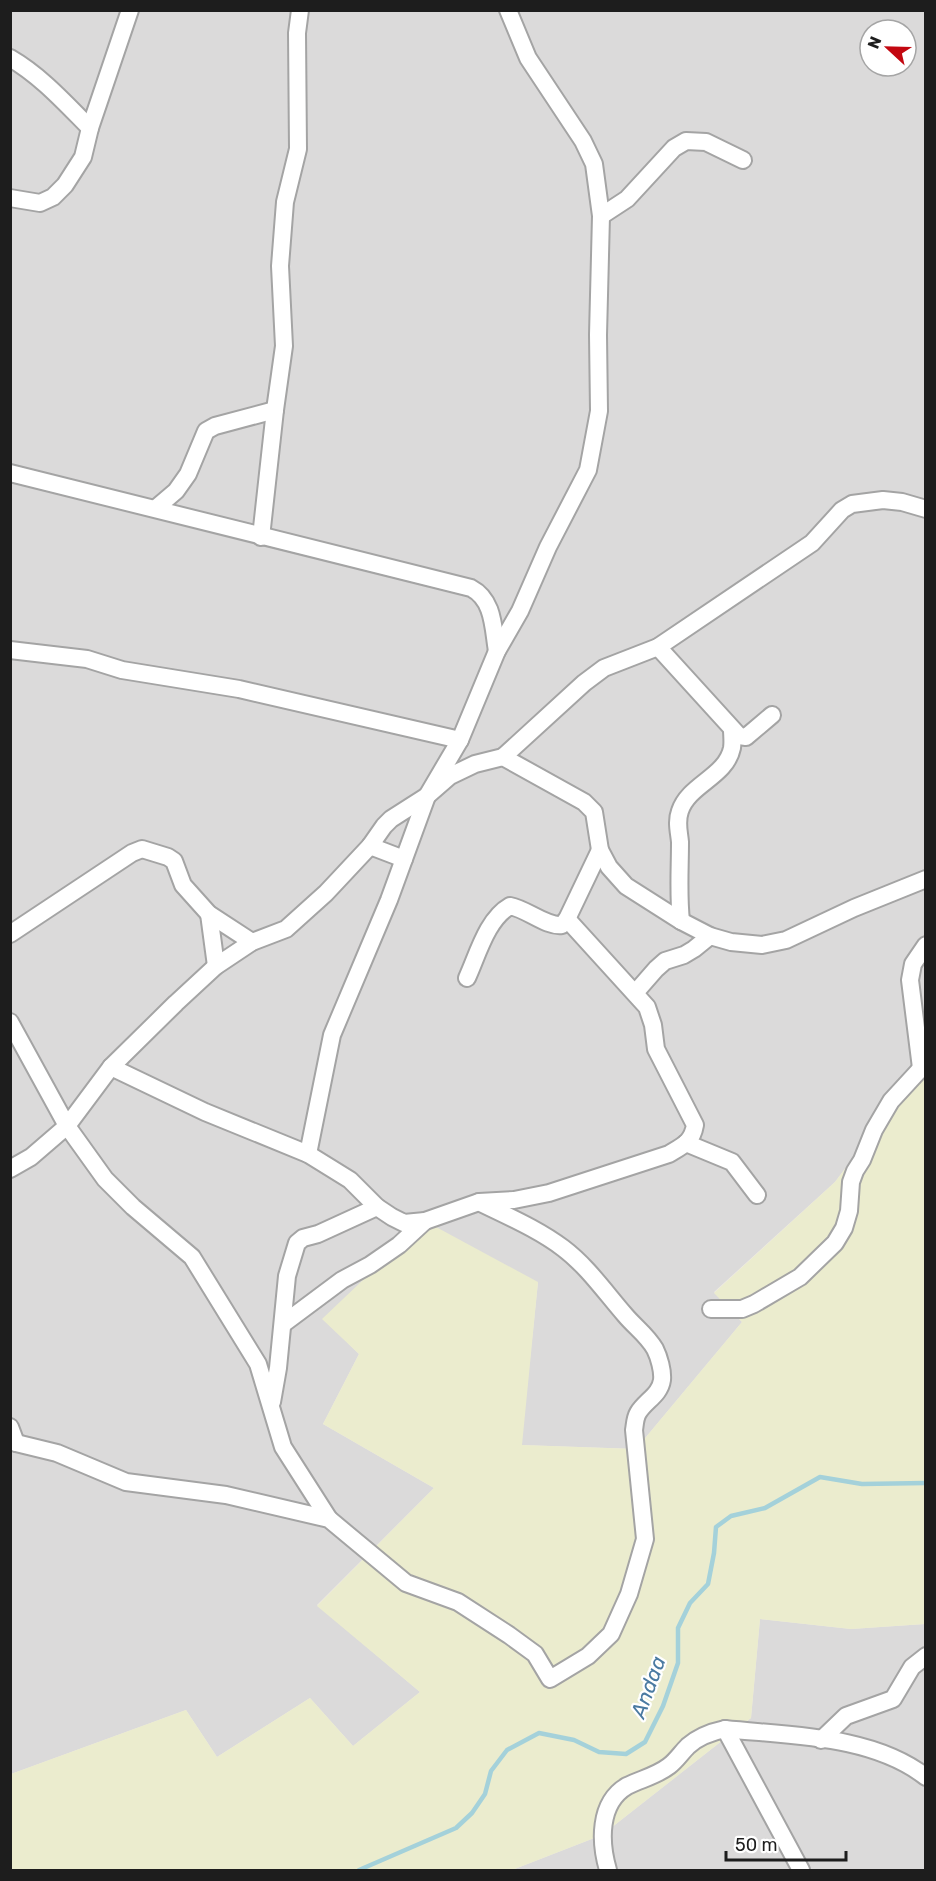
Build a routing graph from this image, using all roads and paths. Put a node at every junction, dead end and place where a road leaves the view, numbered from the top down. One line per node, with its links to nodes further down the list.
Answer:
1 (130, 10): 5 (street)
2 (300, 10): 9 (street)
3 (508, 10): 8 (street)
4 (10, 58): 5 (street)
5 (90, 128): 7 (street)
6 (743, 160): 8 (street)
7 (10, 198)
8 (601, 216): 15 (street)
9 (275, 410): 11 (street); 13 (street)
10 (10, 473): 11 (street)
11 (156, 508): 13 (street)
12 (926, 509): 16 (street)
13 (261, 537): 14 (street)
14 (490, 610): 15 (street); 18 (street)
15 (520, 611): 18 (street)
16 (658, 647): 20 (street); 22 (street)
17 (10, 650): 21 (street)
18 (497, 651): 21 (street)
19 (772, 716): 20 (street)
20 (732, 729): 30 (street)
21 (460, 740): 23 (street)
22 (503, 758): 23 (street); 25 (street)
23 (427, 796): 24 (street); 26 (street)
24 (370, 846): 26 (street); 33 (street)
25 (600, 850): 29 (street); 30 (street)
26 (404, 859): 43 (street)
27 (926, 879): 32 (street)
28 (209, 914): 31 (street); 33 (street); 35 (street)
29 (567, 920): 36 (street); 37 (street)
30 (681, 921): 32 (street)
31 (10, 934)
32 (710, 936): 37 (street)
33 (252, 942): 35 (street)
34 (926, 945): 39 (street)
35 (216, 966): 40 (street)
36 (467, 978)
37 (635, 993): 42 (street)
38 (10, 1023): 41 (street)
39 (923, 1065): 49 (street)
40 (111, 1067): 41 (street); 43 (street)
41 (67, 1126): 44 (street); 51 (street)
42 (686, 1143): 45 (street); 46 (street)
43 (308, 1154): 47 (street)
44 (10, 1169)
45 (757, 1195)
46 (479, 1202): 48 (street); 53 (street)
47 (377, 1207): 48 (street); 50 (street)
48 (425, 1221): 50 (street)
49 (711, 1309)
50 (283, 1324): 51 (street)
51 (271, 1405): 53 (street)
52 (12, 1439): 53 (street)
53 (329, 1519)
54 (926, 1656): 56 (street)
55 (726, 1730): 56 (street); 58 (street); 59 (street)
56 (821, 1740): 57 (street)
57 (926, 1777)
58 (608, 1870)
59 (801, 1870)

